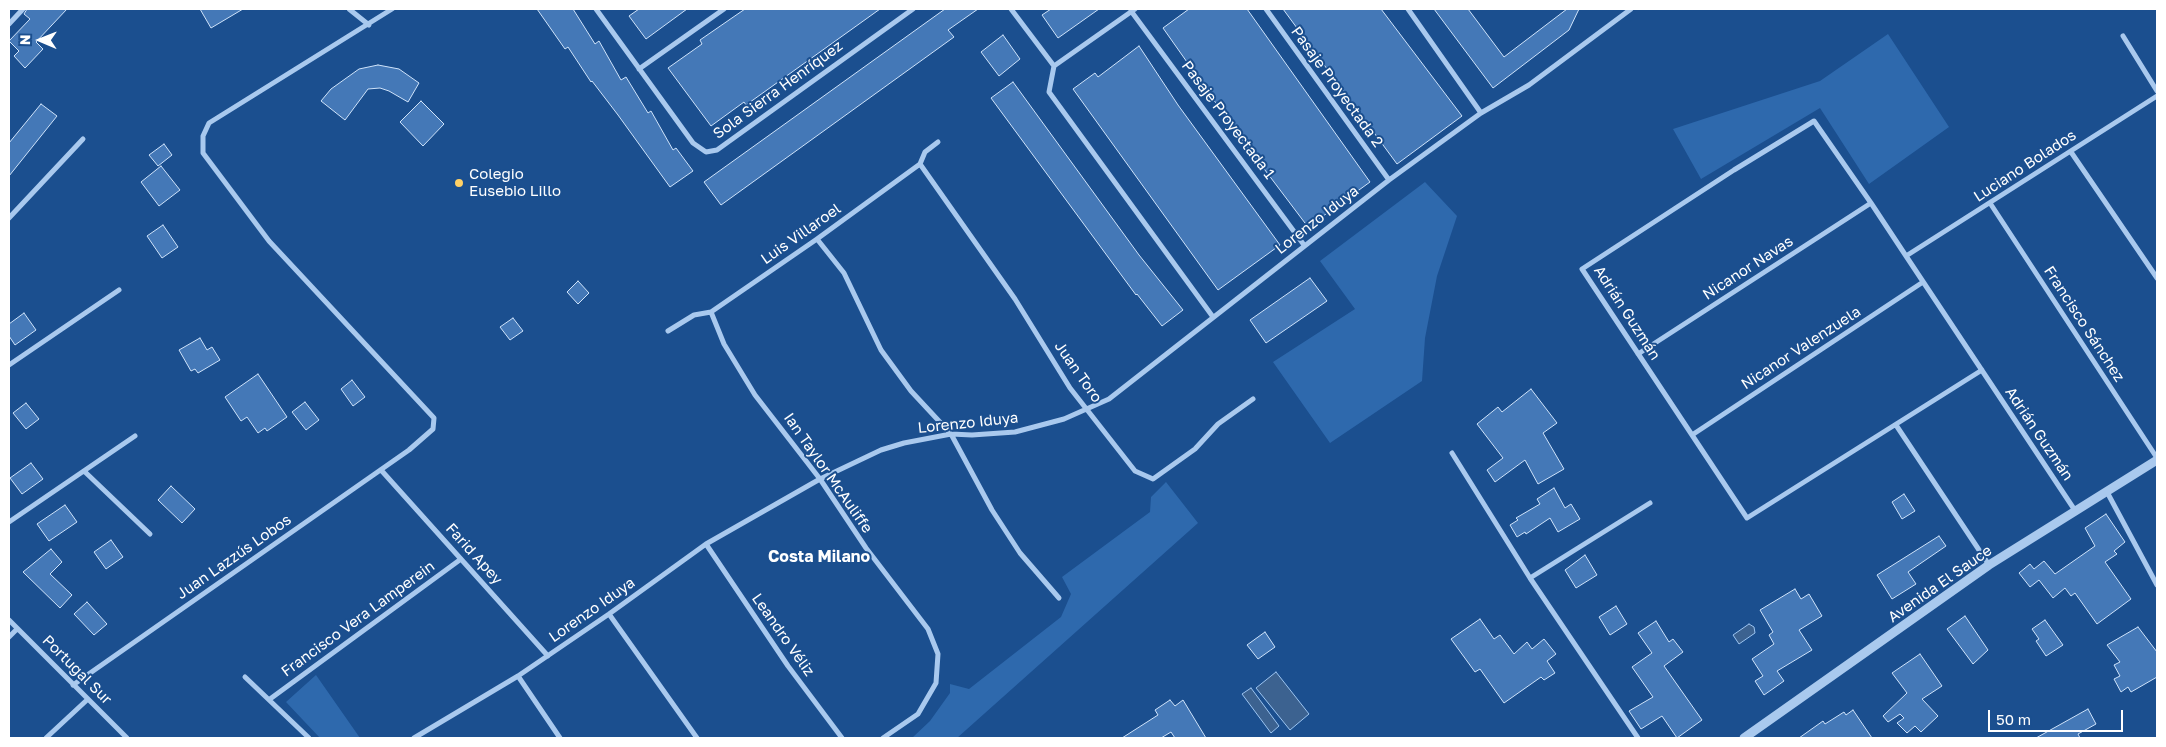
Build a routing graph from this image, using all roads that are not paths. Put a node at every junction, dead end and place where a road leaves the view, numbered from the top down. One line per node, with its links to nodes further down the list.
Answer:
1 (23, 9): 12 (street)
2 (350, 9): 13 (street)
3 (392, 9): 13 (street, Juan Lazzús Lobos)
4 (596, 9): 16 (street, Sola Sierra Henríquez)
5 (724, 9): 16 (street)
6 (1011, 9): 15 (street)
7 (1266, 9): 24 (street, Pasaje Proyectada 2)
8 (1408, 9): 19 (street)
9 (1631, 9): 19 (street, Lorenzo Iduya)
10 (908, 10): 16 (street, Sola Sierra Henríquez)
11 (1133, 10): 15 (street); 29 (street, Pasaje Proyectada 1)
12 (9, 24)
13 (369, 25): 48 (street, Juan Lazzús Lobos)
14 (2123, 36): 17 (street)
15 (1054, 66): 35 (street)
16 (639, 69)
17 (2157, 91)
18 (2157, 96): 22 (street, Luciano Bolados)
19 (1480, 114): 24 (street, Lorenzo Iduya)
20 (83, 139): 27 (street)
21 (938, 142): 23 (street, Luis Villaroel)
22 (2071, 152): 25 (street, Luciano Bolados); 31 (street)
23 (920, 164): 28 (street, Luis Villaroel); 41 (street, Juan Toro)
24 (1389, 180): 29 (street, Lorenzo Iduya)
25 (1990, 203): 30 (street, Luciano Bolados); 47 (street, Francisco Sánchez)
26 (1871, 204): 30 (street, Adrián Guzmán); 37 (street, Nicanor Navas); 37 (street, Adrián Guzmán)
27 (9, 218)
28 (817, 239): 34 (street, Luis Villaroel); 43 (street)
29 (1304, 245): 35 (street, Lorenzo Iduya)
30 (1906, 256): 32 (street, Adrián Guzmán)
31 (2157, 278)
32 (1924, 282): 39 (street, Adrián Guzmán); 44 (street, Nicanor Valenzuela)
33 (119, 290): 38 (street)
34 (711, 312): 36 (street, Luis Villaroel); 50 (street, Ian Taylor McAuliffe)
35 (1213, 317): 41 (street, Lorenzo Iduya)
36 (668, 331)
37 (1638, 354): 44 (street, Adrián Guzmán)
38 (9, 365)
39 (1982, 370): 42 (street, Adrián Guzmán); 53 (street, Adrián Guzmán)
40 (1253, 400): 41 (street, Juan Toro)
41 (1087, 408): 43 (street, Lorenzo Iduya)
42 (1896, 425): 44 (street, Adrián Guzmán); 58 (street)
43 (950, 434): 50 (street, Lorenzo Iduya); 61 (street)
44 (1692, 435)
45 (135, 436): 49 (street)
46 (1452, 453): 59 (street)
47 (2157, 459): 51 (street, Avenida El Sauce)
48 (381, 470): 57 (street, Farid Apey); 69 (street, Juan Lazzús Lobos)
49 (84, 471): 54 (street); 55 (street)
50 (820, 479): 56 (street, Lorenzo Iduya); 79 (street, Ian Taylor McAuliffe)
51 (2107, 492): 53 (street, Avenida El Sauce); 60 (street)
52 (1650, 504): 59 (street)
53 (2076, 512): 58 (street, Avenida El Sauce)
54 (9, 522)
55 (150, 534)
56 (706, 544): 62 (street, Lorenzo Iduya); 78 (street, Leandro Véliz)
57 (461, 559): 66 (street, Farid Apey); 70 (street, Francisco Vera Lamperein)
58 (1989, 565): 81 (street, Avenida El Sauce)
59 (1530, 578): 80 (street)
60 (2157, 585)
61 (1059, 598)
62 (609, 614): 66 (street, Lorenzo Iduya); 77 (street)
63 (9, 620): 64 (street, Portugal Sur)
64 (17, 629): 65 (street); 69 (street, Portugal Sur)
65 (9, 637)
66 (548, 656): 67 (street, Lorenzo Iduya)
67 (518, 676): 75 (street, Lorenzo Iduya); 76 (street)
68 (245, 677): 70 (street)
69 (73, 684): 71 (street, Portugal Sur)
70 (270, 699): 74 (street)
71 (88, 700): 72 (street); 73 (street, Portugal Sur)
72 (46, 738)
73 (127, 738)
74 (309, 738)
75 (414, 738)
76 (560, 738)
77 (697, 738)
78 (842, 738)
79 (883, 738)
80 (1638, 738)
81 (1744, 738)

